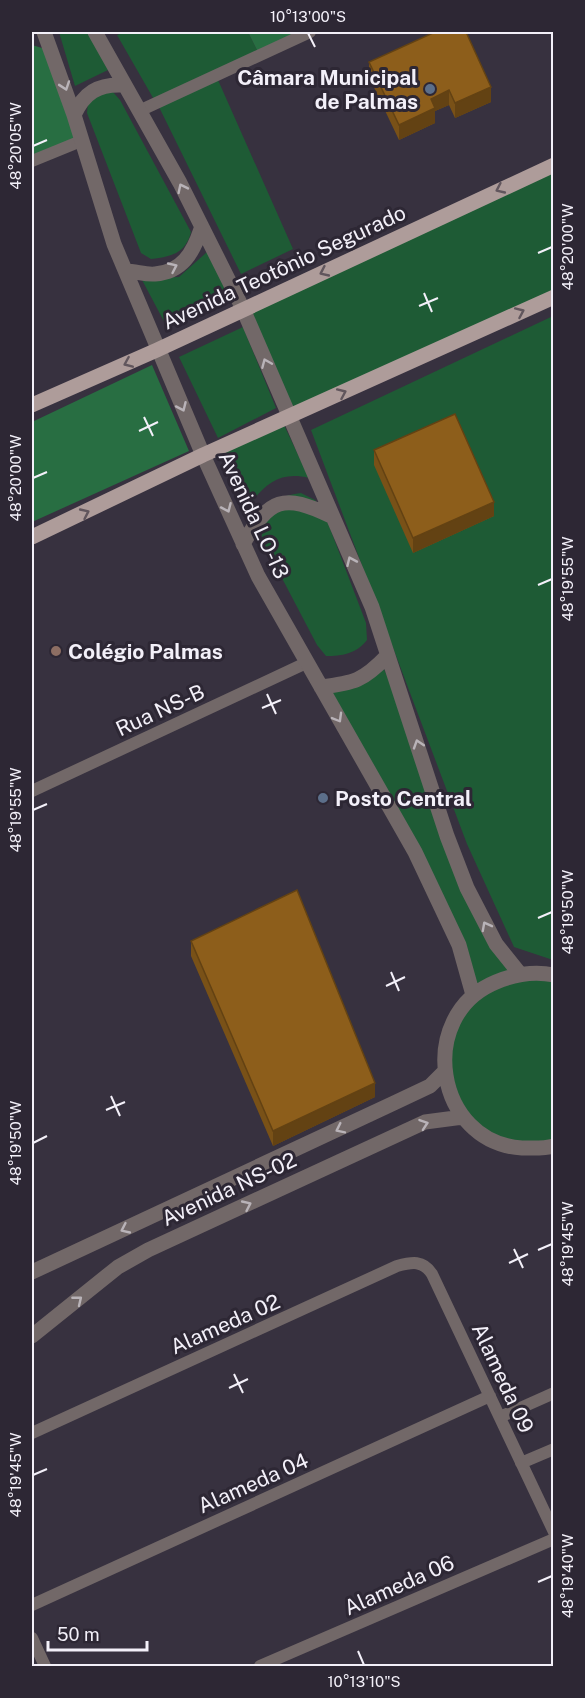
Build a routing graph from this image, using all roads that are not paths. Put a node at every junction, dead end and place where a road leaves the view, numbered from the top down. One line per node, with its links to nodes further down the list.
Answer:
1 (44, 32): 6 (street, Avenida LO-13, one-way to 6)
2 (95, 32): 4 (street)
3 (310, 32): 5 (street)
4 (122, 85): 5 (street); 6 (street)
5 (139, 111): 10 (street, one-way to 5)
6 (74, 115): 7 (street, Avenida LO-13)
7 (81, 141): 8 (street); 11 (street, Avenida LO-13)
8 (32, 161)
9 (554, 165): 13 (main road, Avenida Teotônio Segurado, one-way to 13)
10 (201, 230): 11 (street, one-way to 10); 13 (street)
11 (126, 271): 14 (street, Avenida LO-13)
12 (554, 297): 16 (main road, one-way to 12)
13 (243, 309): 14 (main road, Avenida Teotônio Segurado); 16 (street, one-way to 13)
14 (157, 350): 15 (main road, Avenida Teotônio Segurado, one-way to 15); 17 (street, Avenida LO-13, one-way to 17)
15 (32, 405)
16 (289, 417): 17 (main road); 18 (street)
17 (203, 455): 19 (main road, one-way to 17); 20 (street, Avenida LO-13, one-way to 20)
18 (331, 516): 20 (street); 21 (street, one-way to 18)
19 (32, 537)
20 (243, 544): 22 (street, Avenida LO-13)
21 (387, 656): 23 (street); 25 (street, one-way to 21)
22 (306, 663): 23 (street, Avenida LO-13); 24 (street, Rua NS-B)
23 (321, 687): 27 (street, Avenida LO-13, one-way to 27)
24 (32, 791)
25 (520, 974): 26 (street); 27 (street)
26 (554, 975)
27 (473, 995): 28 (street)
28 (445, 1071): 29 (street); 32 (street, Avenida NS-02, one-way to 32)
29 (463, 1118): 30 (street); 34 (street, Avenida NS-02, one-way to 29)
30 (547, 1147): 31 (street)
31 (554, 1162)
32 (32, 1272)
33 (432, 1274): 36 (street, Alameda 09); 38 (street, Alameda 02)
34 (32, 1336)
35 (554, 1393): 37 (street)
36 (490, 1396): 37 (street, Alameda 09); 43 (street, Alameda 04)
37 (500, 1417): 40 (street, Alameda 09)
38 (32, 1433)
39 (554, 1449): 40 (street)
40 (521, 1463): 41 (street, Alameda 09)
41 (554, 1532)
42 (554, 1539): 46 (street, Alameda 06)
43 (32, 1605)
44 (32, 1638): 45 (street)
45 (45, 1666)
46 (260, 1666)

